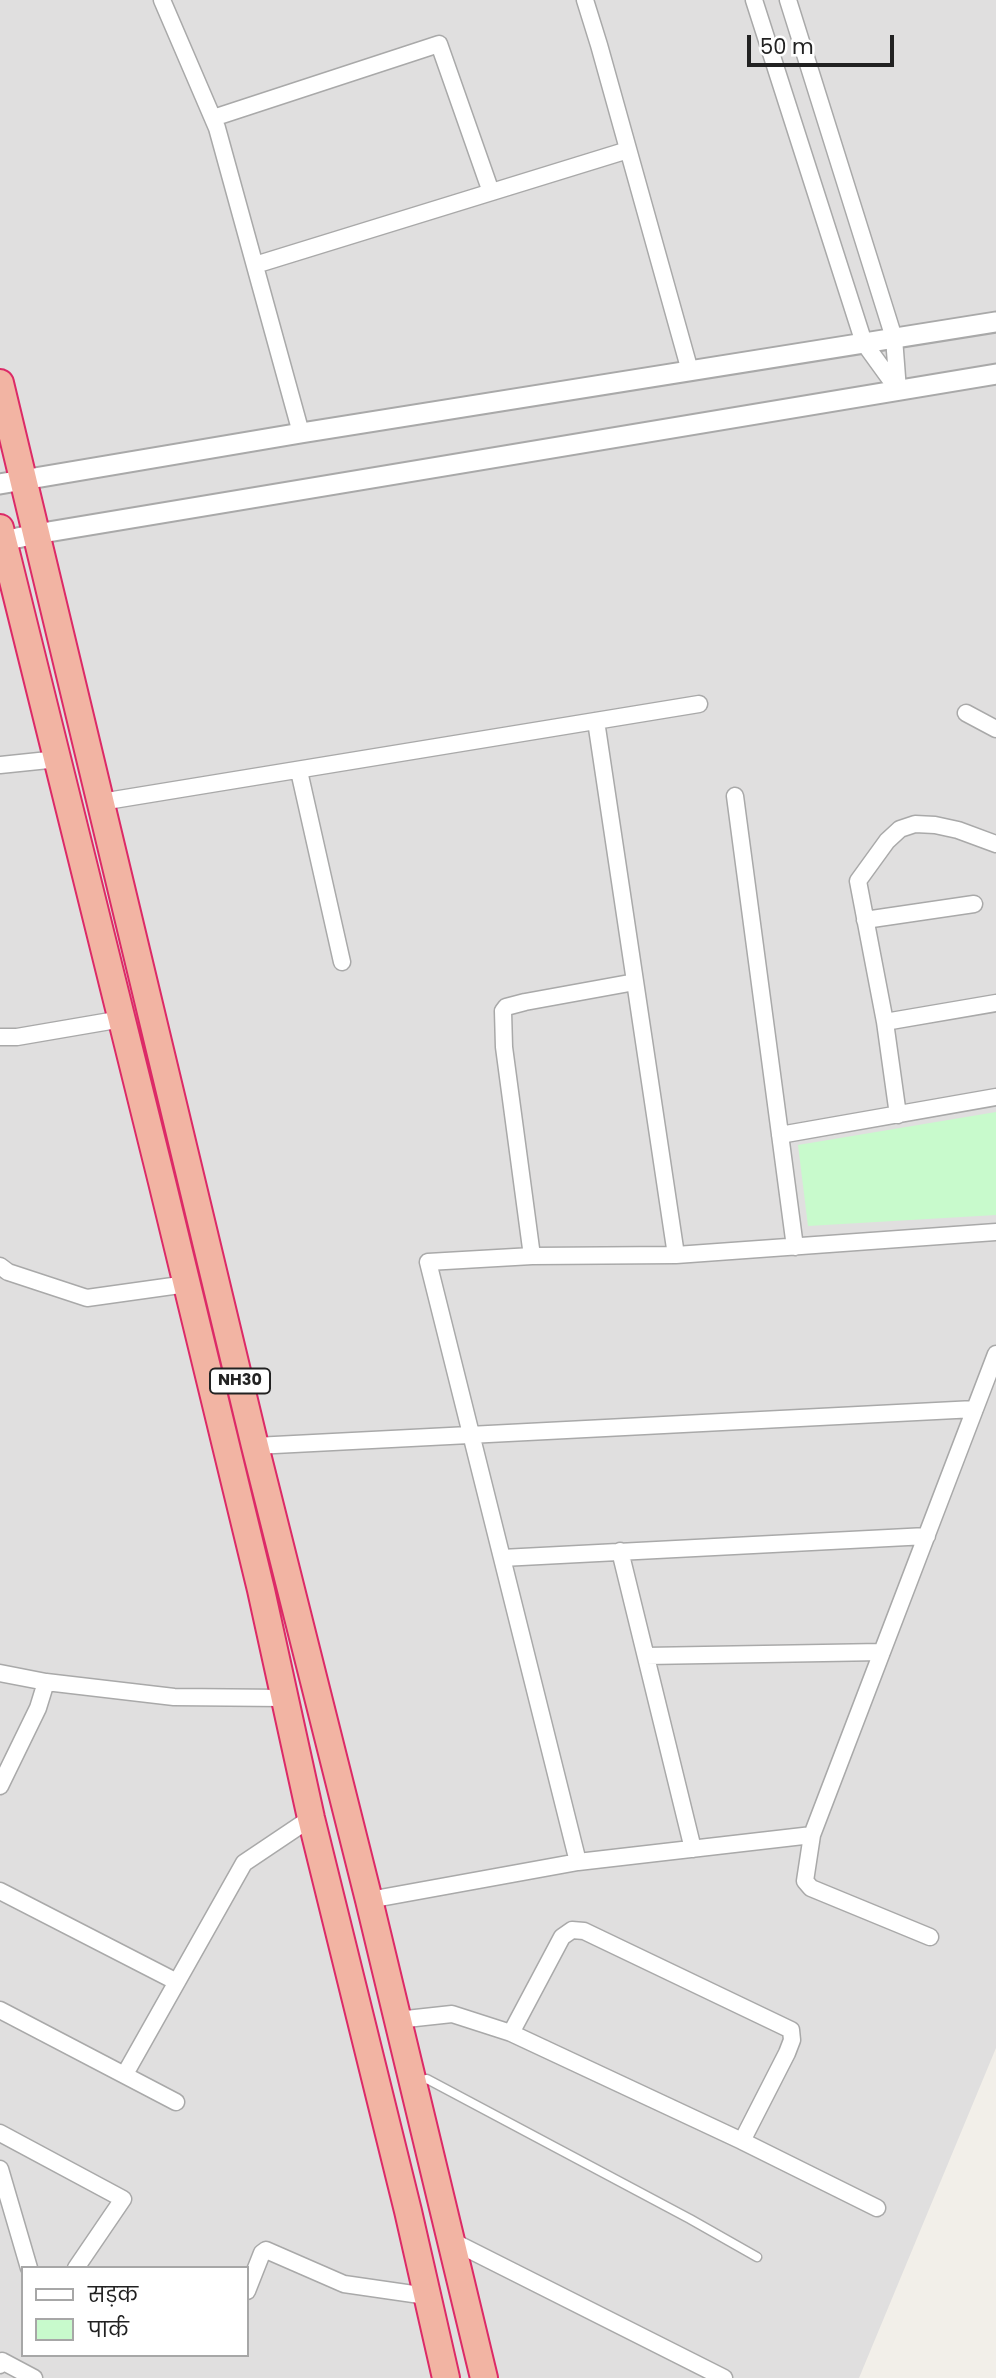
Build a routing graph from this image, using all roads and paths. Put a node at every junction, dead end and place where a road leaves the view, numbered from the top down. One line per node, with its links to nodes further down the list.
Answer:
1 (162, 0): 5 (street)
2 (584, 0): 6 (street)
3 (754, 0): 11 (street)
4 (789, 0): 10 (street)
5 (213, 118): 7 (street); 8 (street)
6 (628, 150): 7 (street); 12 (street)
7 (491, 192): 8 (street)
8 (255, 265): 16 (street)
9 (996, 322): 10 (street)
10 (894, 338): 11 (street); 15 (street)
11 (864, 343): 12 (street); 15 (street)
12 (690, 371): 16 (street)
13 (996, 374): 15 (street)
14 (0, 383): 17 (highway, NH30)
15 (898, 390): 18 (street)
16 (301, 433): 17 (street)
17 (11, 481): 18 (highway, NH30)
18 (36, 534): 19 (street); 28 (highway, NH30)
19 (2, 535): 24 (highway, NH30)
20 (699, 704): 22 (street)
21 (966, 713): 23 (street)
22 (596, 720): 26 (street); 33 (street)
23 (996, 729)
24 (58, 759): 25 (street); 35 (highway, NH30)
25 (0, 765)
26 (299, 771): 28 (street); 32 (street)
27 (735, 796): 40 (street)
28 (101, 802): 50 (highway, NH30)
29 (996, 844): 31 (street)
30 (974, 904): 31 (street)
31 (865, 920): 36 (street)
32 (342, 962)
33 (635, 982): 43 (street); 44 (street)
34 (996, 1003): 36 (street)
35 (122, 1019): 37 (street); 46 (highway, NH30)
36 (885, 1022): 39 (street)
37 (0, 1038)
38 (996, 1097): 39 (street)
39 (898, 1115): 40 (street)
40 (780, 1135): 42 (street)
41 (996, 1232): 42 (street)
42 (795, 1247): 43 (street)
43 (676, 1255): 44 (street)
44 (532, 1256): 49 (street)
45 (0, 1266): 46 (street)
46 (187, 1284): 58 (highway, NH30)
47 (996, 1354): 48 (street)
48 (975, 1409): 49 (street); 51 (street)
49 (471, 1435): 50 (street); 53 (street)
50 (255, 1446): 65 (highway, NH30)
51 (927, 1536): 52 (street); 54 (street)
52 (620, 1552): 53 (street); 55 (street)
53 (502, 1558): 63 (street)
54 (882, 1652): 55 (street); 61 (street)
55 (646, 1656): 62 (street)
56 (0, 1673): 57 (street)
57 (46, 1682): 58 (street); 59 (street)
58 (285, 1698): 60 (highway, NH30)
59 (0, 1786)
60 (311, 1818): 67 (street); 83 (highway, NH30)
61 (812, 1835): 62 (street); 66 (street)
62 (693, 1849): 63 (street)
63 (578, 1862): 65 (street)
64 (0, 1891): 67 (street)
65 (369, 1900): 69 (highway, NH30)
66 (930, 1937)
67 (177, 1982): 71 (street)
68 (0, 2010): 71 (street)
69 (397, 2020): 70 (street); 72 (highway, NH30)
70 (511, 2033): 75 (street); 75 (street)
71 (125, 2074): 73 (street)
72 (413, 2083): 78 (highway, NH30); 79 (lane)
73 (176, 2102)
74 (0, 2133): 81 (street)
75 (742, 2141): 77 (street)
76 (0, 2169): 80 (street)
77 (877, 2208)
78 (450, 2240): 87 (highway, NH30); 88 (street)
79 (757, 2257)
80 (28, 2266)
81 (77, 2266)
82 (248, 2288): 83 (street)
83 (427, 2296): 86 (highway, NH30)
84 (0, 2365): 85 (street)
85 (34, 2378)
86 (446, 2378)
87 (484, 2378)
88 (724, 2378)

